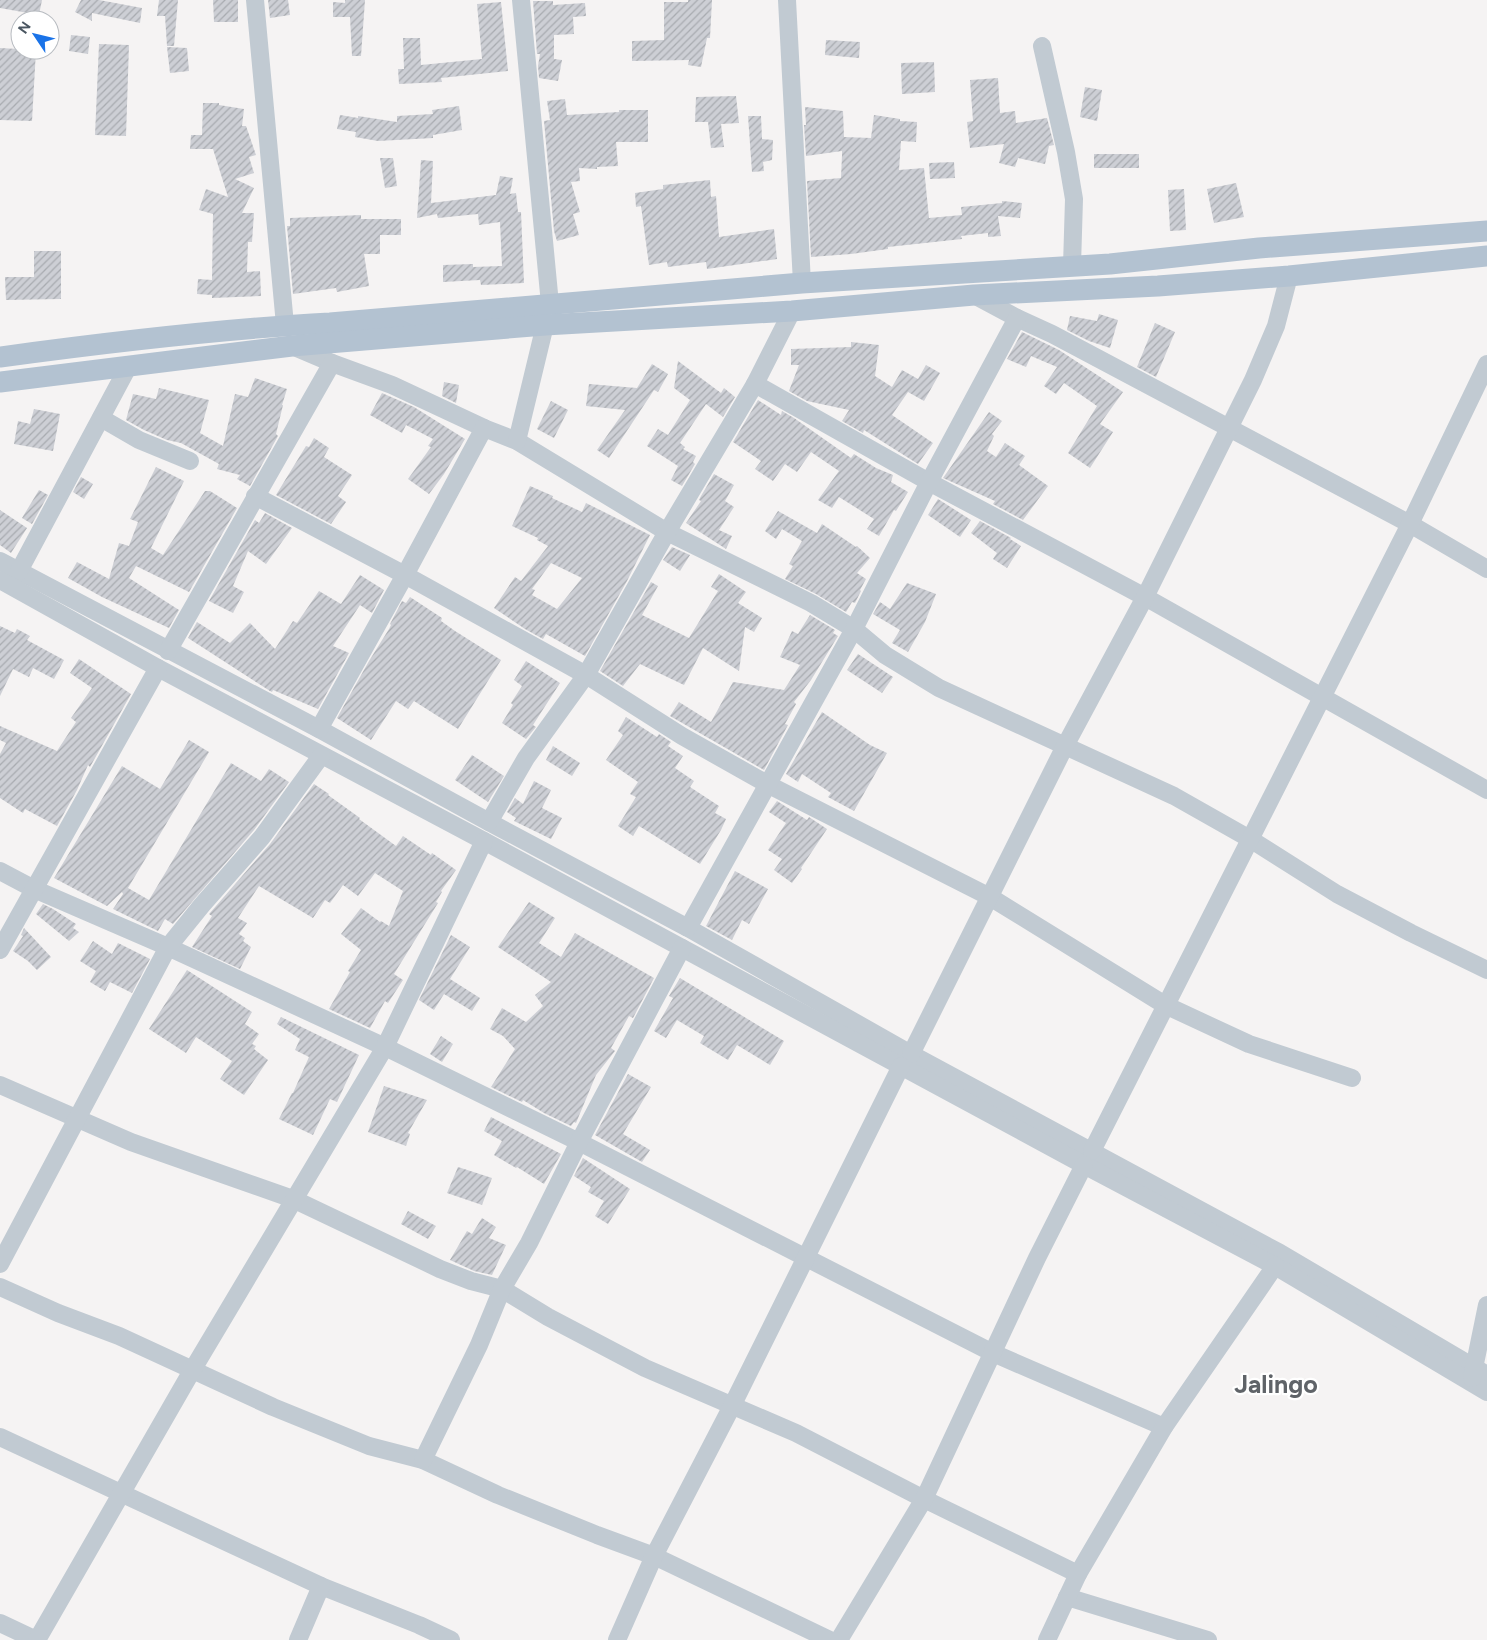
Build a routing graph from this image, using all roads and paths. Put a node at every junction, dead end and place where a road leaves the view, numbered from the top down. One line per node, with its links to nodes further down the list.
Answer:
1 (255, 0): 14 (street)
2 (521, 0): 11 (street)
3 (787, 0): 9 (street)
4 (1042, 46): 7 (street)
5 (1487, 231): 7 (main road)
6 (1487, 256): 8 (main road)
7 (1072, 266): 9 (main road)
8 (1289, 276): 10 (main road); 25 (street)
9 (802, 283): 11 (main road)
10 (974, 295): 12 (main road); 13 (street)
11 (550, 304): 14 (main road)
12 (792, 311): 15 (main road); 22 (street)
13 (1017, 318): 25 (street); 28 (street)
14 (285, 325): 17 (main road)
15 (545, 325): 16 (main road); 26 (street)
16 (292, 346): 18 (street); 20 (main road)
17 (0, 357)
18 (332, 363): 24 (street); 29 (street)
19 (1487, 364): 30 (street)
20 (128, 367): 21 (main road); 23 (street)
21 (0, 382)
22 (755, 384): 28 (street); 31 (street)
23 (101, 418): 27 (street); 35 (street)
24 (484, 428): 26 (street); 34 (street)
25 (1229, 429): 30 (street); 36 (street)
26 (516, 441): 31 (street)
27 (190, 461)
28 (929, 482): 36 (street); 37 (street)
29 (255, 496): 34 (street); 38 (street)
30 (1410, 524): 33 (street); 41 (street)
31 (667, 532): 37 (street); 40 (street)
32 (0, 561): 35 (street)
33 (1487, 569)
34 (405, 575): 40 (street); 42 (street)
35 (7, 584): 38 (street); 39 (street)
36 (1145, 597): 41 (street); 43 (street)
37 (854, 629): 43 (street); 45 (street)
38 (168, 651): 42 (street)
39 (158, 668): 44 (street); 51 (street)
40 (586, 675): 45 (street); 47 (street)
41 (1322, 697): 46 (street); 49 (street)
42 (319, 729): 47 (street)
43 (1065, 746): 49 (street); 52 (street)
44 (321, 756): 48 (street); 54 (street)
45 (767, 784): 52 (street); 53 (street)
46 (1487, 790)
47 (489, 822): 53 (street)
48 (484, 840): 55 (street); 59 (street)
49 (1250, 840): 57 (street); 58 (street)
50 (0, 872): 51 (street)
51 (34, 889): 54 (street); 56 (street)
52 (990, 897): 58 (street); 60 (street)
53 (688, 928): 60 (street)
54 (168, 947): 59 (street); 63 (street)
55 (682, 948): 60 (street); 64 (street)
56 (0, 950)
57 (1487, 970)
58 (1165, 1005): 61 (street); 65 (street)
59 (385, 1047): 64 (street); 66 (street)
60 (906, 1060): 65 (street); 67 (street)
61 (1352, 1078)
62 (0, 1085): 63 (street)
63 (78, 1118): 66 (street); 68 (street)
64 (579, 1142): 67 (street); 71 (street)
65 (1088, 1158): 69 (street); 73 (street); 75 (street)
66 (293, 1199): 71 (street); 74 (street)
67 (806, 1257): 73 (street); 77 (street)
68 (0, 1264)
69 (1275, 1266): 75 (street); 78 (street)
70 (0, 1287): 74 (street)
71 (502, 1288): 77 (street); 80 (street)
72 (1487, 1305): 75 (street)
73 (993, 1353): 78 (street); 82 (street)
74 (193, 1369): 80 (street); 81 (street)
75 (1478, 1375): 76 (street)
76 (1487, 1392)
77 (732, 1406): 82 (street); 83 (street)
78 (1164, 1427): 84 (street)
79 (0, 1437): 81 (street)
80 (423, 1460): 83 (street)
81 (122, 1494): 85 (street); 88 (street)
82 (924, 1499): 84 (street); 93 (street)
83 (654, 1556): 91 (street); 92 (street)
84 (1078, 1574): 86 (street)
85 (321, 1586): 89 (street); 90 (street)
86 (1068, 1597): 94 (street); 95 (street)
87 (0, 1623): 88 (street)
88 (36, 1640)
89 (298, 1640)
90 (451, 1640)
91 (617, 1640)
92 (830, 1640)
93 (839, 1640)
94 (1047, 1640)
95 (1208, 1640)

